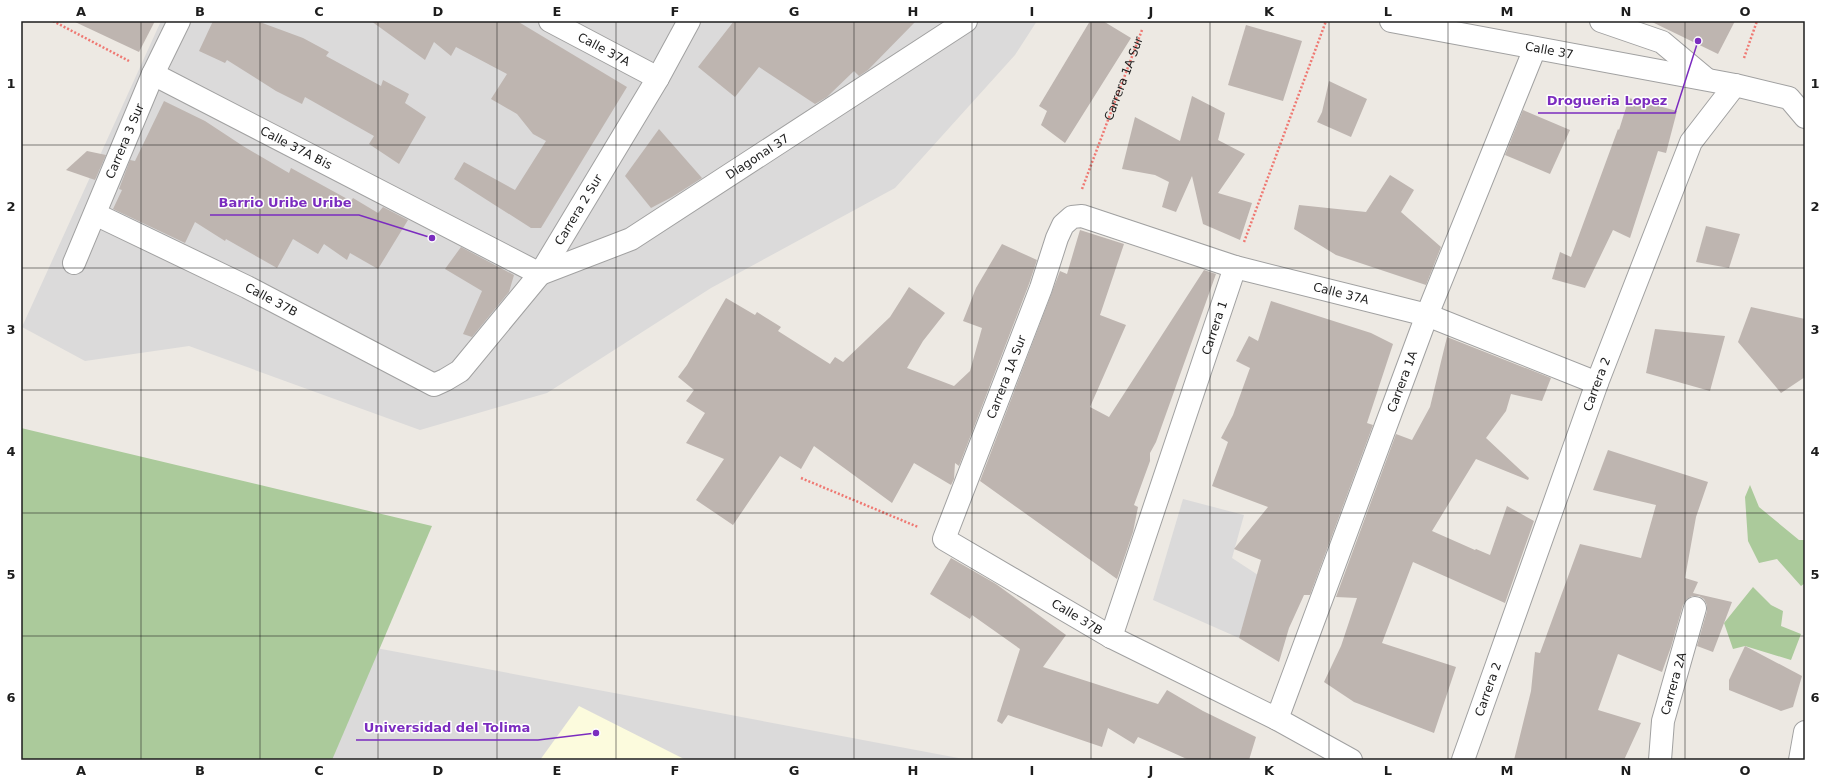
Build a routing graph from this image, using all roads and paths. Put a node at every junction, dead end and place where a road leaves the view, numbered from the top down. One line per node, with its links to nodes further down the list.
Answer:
1 (53, 21): 12 (path)
2 (179, 21): 12 (street, Carrera 3 Sur)
3 (550, 21): 13 (street, Calle 37A)
4 (689, 21): 13 (street, Carrera 2 Sur)
5 (966, 21): 21 (street, Diagonal 37)
6 (1326, 21): 20 (path)
7 (1392, 21): 11 (street, Calle 37)
8 (1601, 21): 14 (street)
9 (1757, 21): 15 (path)
10 (1142, 30): 18 (path, Carrera 1A Sur)
11 (1535, 48): 14 (street, Calle 37); 22 (street, Carrera 1A)
12 (153, 74): 17 (street, Carrera 3 Sur); 21 (street, Calle 37A Bis)
13 (658, 78): 21 (street, Carrera 2 Sur)
14 (1707, 80): 15 (street, Calle 37)
15 (1735, 85): 16 (street, Calle 37); 24 (street, Carrera 2)
16 (1805, 117)
17 (95, 214): 19 (street, Carrera 3 Sur); 23 (street, Calle 37B)
18 (1077, 216): 20 (street, Calle 37A); 26 (street, Carrera 1A Sur)
19 (74, 263)
20 (1235, 268): 22 (street, Calle 37A); 28 (street, Carrera 1)
21 (540, 274): 23 (street, Carrera 2 Sur)
22 (1427, 315): 24 (street, Calle 37A); 29 (street, Carrera 1A)
23 (445, 380)
24 (1597, 383): 32 (street, Carrera 2)
25 (801, 478): 26 (path)
26 (944, 539): 28 (street, Calle 37B)
27 (1695, 608): 33 (street, Carrera 2A)
28 (1111, 637): 29 (street, Calle 37B)
29 (1277, 719): 31 (street, Calle 37B)
30 (1805, 732): 34 (street)
31 (1351, 760)
32 (1463, 760)
33 (1660, 760)
34 (1800, 760)

